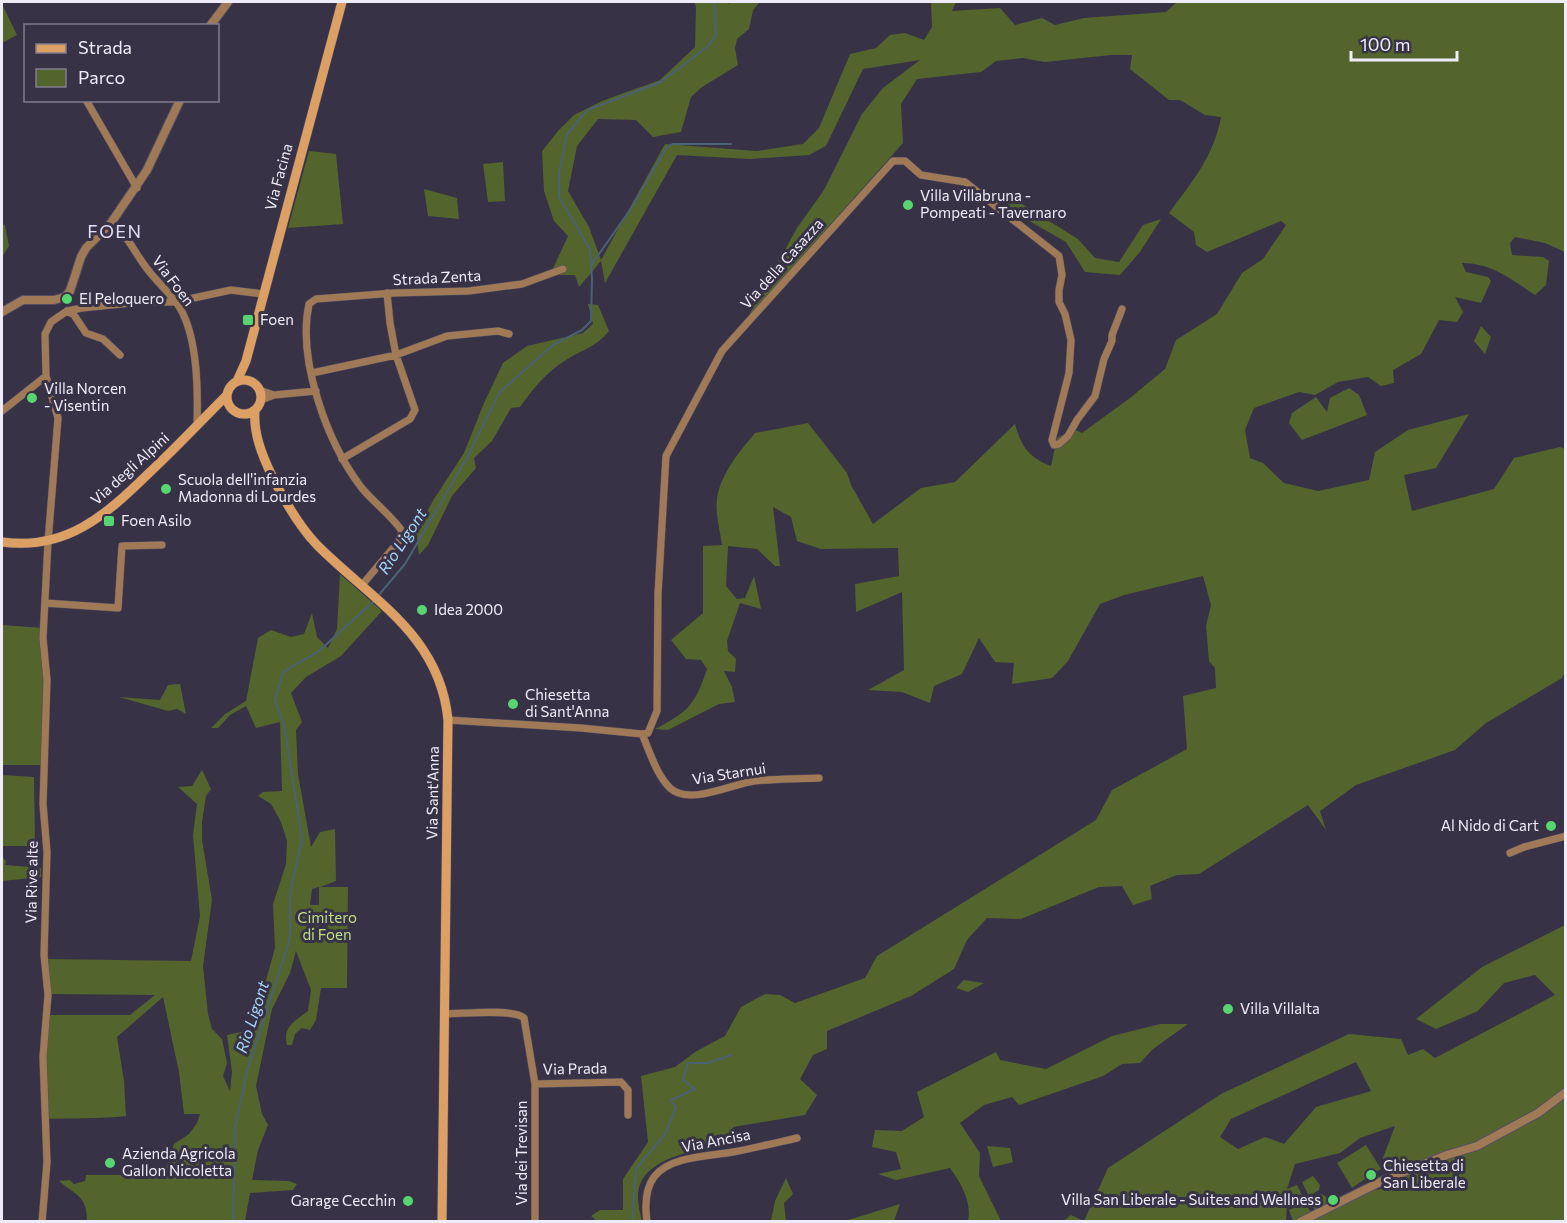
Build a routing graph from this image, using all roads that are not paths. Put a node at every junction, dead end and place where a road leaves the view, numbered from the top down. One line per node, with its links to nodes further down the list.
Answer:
1 (228, 2): 3 (street)
2 (342, 2): 10 (main road, Via Facina)
3 (212, 24)
4 (87, 102): 6 (street)
5 (179, 102): 6 (street)
6 (136, 188): 7 (street)
7 (111, 223): 11 (street); 12 (street, Via Foen)
8 (563, 269): 9 (street, Strada Zenta)
9 (387, 293): 18 (street); 20 (street, Strada Zenta)
10 (263, 294): 12 (street); 19 (main road, Via Facina)
11 (63, 299): 14 (street); 15 (street)
12 (175, 302): 14 (street); 27 (street, Via Foen)
13 (1122, 309): 42 (street, Via della Casazza)
14 (67, 311): 17 (street); 21 (street, Via Rive alte)
15 (2, 312)
16 (508, 334): 18 (street)
17 (120, 355)
18 (396, 355): 20 (street); 35 (street)
19 (246, 361): 22 (main road, Via Facina); 23 (main road, Via Facina)
20 (312, 373): 24 (street)
21 (46, 376): 31 (street); 37 (street, Via Rive alte)
22 (249, 380): 23 (main road); 26 (main road)
23 (237, 381): 25 (main road)
24 (316, 391): 26 (street); 35 (street)
25 (227, 395): 28 (main road, Via degli Alpini); 29 (main road)
26 (260, 395): 30 (main road)
27 (198, 400): 28 (street); 33 (street, Via Foen)
28 (215, 407): 33 (main road, Via degli Alpini)
29 (232, 408): 32 (main road); 33 (main road, Via degli Alpini)
30 (255, 410): 32 (main road); 34 (main road, Via Sant'Anna)
31 (2, 411)
32 (242, 413): 34 (main road, Via Sant'Anna)
33 (200, 423): 37 (main road, Via degli Alpini)
34 (255, 432): 39 (main road, Via Sant'Anna)
35 (342, 459): 39 (street)
36 (2, 542): 37 (main road, Via degli Alpini)
37 (48, 542): 40 (street, Via Rive alte)
38 (162, 545): 40 (street)
39 (362, 585): 41 (main road, Via Sant'Anna)
40 (45, 603): 51 (street, Via Rive alte)
41 (448, 720): 42 (street); 46 (main road, Via Sant'Anna)
42 (642, 734): 43 (street, Via Starnui)
43 (819, 778)
44 (1566, 836): 45 (street)
45 (1510, 853)
46 (444, 1014): 47 (street, Via Prada); 52 (main road, Via Sant'Anna)
47 (535, 1084): 49 (street, Via Prada); 53 (street, Via dei Trevisan)
48 (1566, 1092): 55 (street)
49 (628, 1115)
50 (797, 1138): 54 (street, Via Ancisa)
51 (42, 1221)
52 (442, 1221)
53 (536, 1221)
54 (647, 1221)
55 (1300, 1221)

